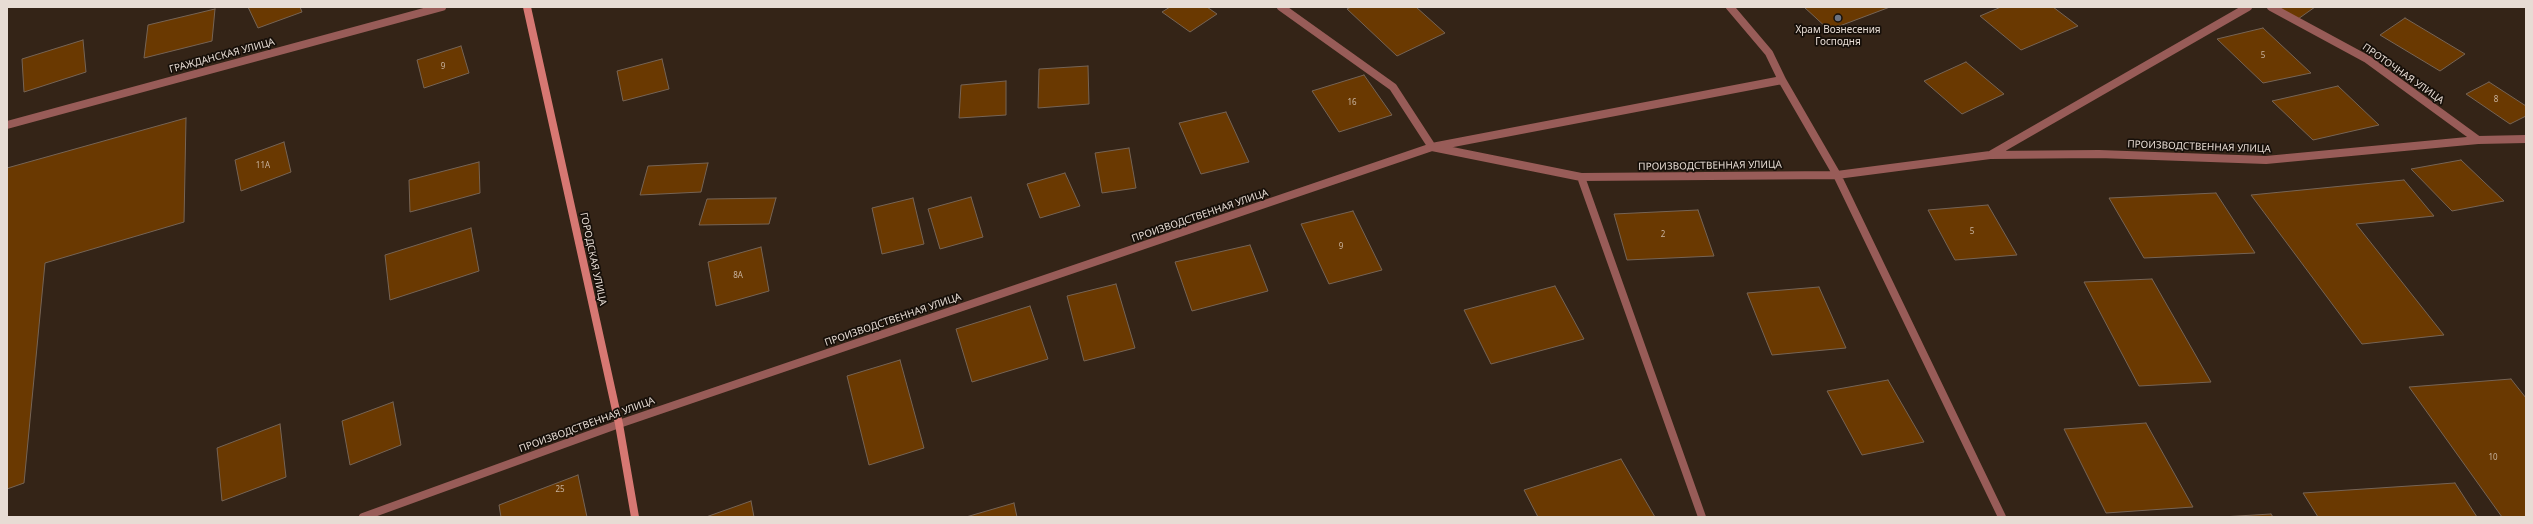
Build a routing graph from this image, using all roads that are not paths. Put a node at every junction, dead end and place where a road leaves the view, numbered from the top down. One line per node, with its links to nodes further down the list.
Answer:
1 (442, 7): 8 (street, ГРАЖДАНСКАЯ УЛИЦА)
2 (527, 7): 15 (street, ГОРОДСКАЯ УЛИЦА)
3 (1281, 7): 11 (street)
4 (1730, 7): 7 (street)
5 (2248, 7): 12 (street, ПРОИЗВОДСТВЕННАЯ УЛИЦА)
6 (2272, 7): 10 (street, ПРОТОЧНАЯ УЛИЦА)
7 (1782, 80): 11 (street, ПРОИЗВОДСТВЕННАЯ УЛИЦА); 13 (street)
8 (7, 124)
9 (2526, 139): 10 (street)
10 (2478, 140): 12 (street, ПРОИЗВОДСТВЕННАЯ УЛИЦА)
11 (1432, 147): 14 (street, ПРОИЗВОДСТВЕННАЯ УЛИЦА); 15 (street, ПРОИЗВОДСТВЕННАЯ УЛИЦА)
12 (1990, 155): 13 (street, ПРОИЗВОДСТВЕННАЯ УЛИЦА)
13 (1837, 175): 14 (street, ПРОИЗВОДСТВЕННАЯ УЛИЦА); 19 (street)
14 (1581, 177): 18 (street)
15 (619, 424): 16 (street, ПРОИЗВОДСТВЕННАЯ УЛИЦА); 17 (street, ГОРОДСКАЯ УЛИЦА)
16 (363, 517)
17 (635, 517)
18 (1702, 517)
19 (2002, 517)

